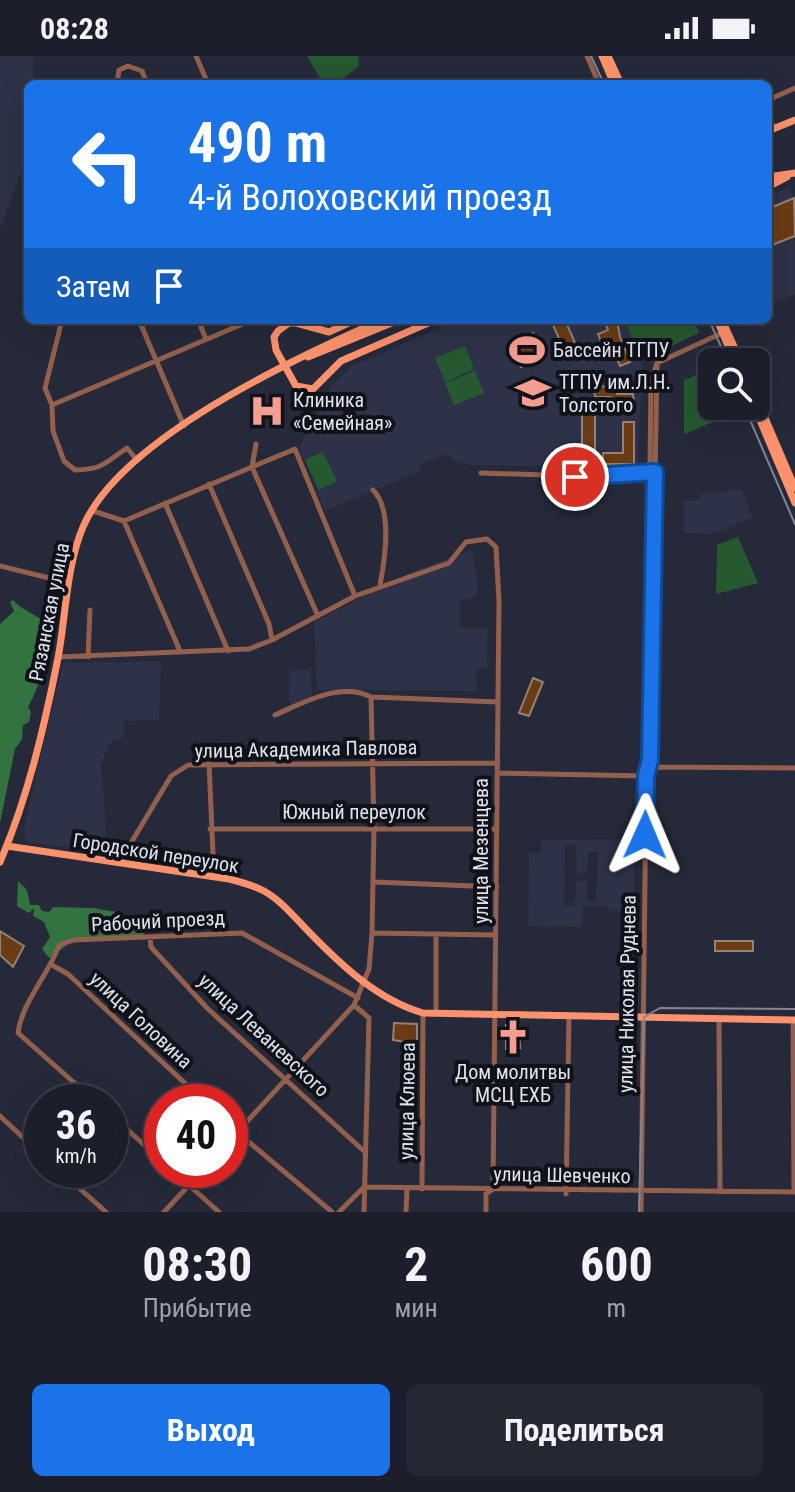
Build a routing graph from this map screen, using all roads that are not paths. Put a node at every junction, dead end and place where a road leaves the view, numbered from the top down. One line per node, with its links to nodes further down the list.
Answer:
1 (196, 56): 7 (street)
2 (587, 56): 8 (street)
3 (602, 56): 9 (main road)
4 (608, 56): 10 (main road)
5 (118, 80): 6 (street)
6 (145, 80)
7 (206, 80)
8 (597, 80)
9 (612, 80)
10 (619, 80)
11 (795, 88): 12 (street)
12 (772, 98)
13 (795, 120): 14 (main road)
14 (772, 130)
15 (793, 174): 16 (main road); 17 (main road)
16 (772, 177)
17 (772, 185)
18 (61, 324): 36 (street)
19 (141, 324): 34 (street)
20 (200, 324): 32 (street)
21 (241, 324): 32 (street)
22 (288, 324): 35 (main road)
23 (306, 324): 29 (main road)
24 (346, 324): 29 (main road)
25 (373, 324): 31 (main road, Рязанская улица)
26 (389, 324): 35 (main road, Рязанская улица)
27 (426, 324): 35 (main road)
28 (722, 324): 30 (main road)
29 (329, 332): 31 (main road)
30 (725, 332): 33 (main road); 43 (street, улица Николая Руднева)
31 (351, 334): 35 (main road, Рязанская улица)
32 (206, 339): 34 (street)
33 (732, 348)
34 (158, 362): 36 (street); 39 (street)
35 (284, 366): 39 (main road, Рязанская улица)
36 (52, 405): 41 (street)
37 (760, 420): 49 (main road)
38 (766, 420): 46 (main road)
39 (184, 426): 41 (main road, Рязанская улица)
40 (256, 444): 42 (street)
41 (136, 459): 50 (main road, Рязанская улица)
42 (252, 467): 45 (street); 55 (street); 57 (street)
43 (652, 472): 44 (street); 69 (street, улица Николая Руднева); 72 (street, улица Николая Руднева)
44 (481, 473)
45 (209, 484): 48 (street); 58 (street)
46 (795, 488)
47 (373, 490): 54 (street)
48 (165, 503): 51 (street); 60 (street)
49 (795, 503)
50 (92, 511): 51 (street); 53 (main road, Рязанская улица)
51 (124, 521): 59 (street)
52 (0, 566): 53 (street)
53 (70, 583): 61 (main road, Рязанская улица)
54 (380, 586): 55 (street); 64 (street, улица Мезенцева)
55 (355, 596): 57 (street)
56 (90, 610): 62 (street)
57 (318, 616): 58 (street)
58 (272, 640): 60 (street)
59 (180, 651): 60 (street); 62 (street)
60 (228, 651)
61 (58, 657): 62 (street); 76 (main road, Рязанская улица)
62 (88, 657)
63 (371, 697): 64 (street); 65 (street); 66 (street)
64 (498, 702): 68 (street, улица Мезенцева)
65 (275, 715)
66 (372, 762): 67 (street, улица Академика Павлова); 68 (street, улица Академика Павлова); 73 (street)
67 (209, 763): 74 (street); 78 (street, улица Академика Павлова)
68 (498, 763): 71 (street, улица Мезенцева)
69 (650, 767): 70 (street); 72 (street, улица Николая Руднева)
70 (795, 768)
71 (498, 773): 72 (street); 75 (street, улица Мезенцева)
72 (646, 776): 94 (street, улица Николая Руднева)
73 (374, 827): 74 (street, Южный переулок); 75 (street, Южный переулок); 80 (street)
74 (210, 829): 79 (street)
75 (497, 829): 81 (street, улица Мезенцева)
76 (3, 846): 77 (main road, Рязанская улица); 78 (main road, Городской переулок)
77 (0, 862)
78 (119, 863): 79 (main road, Городской переулок)
79 (214, 877): 87 (main road, Городской переулок)
80 (374, 882): 81 (street); 82 (street)
81 (497, 887): 84 (street, улица Мезенцева)
82 (372, 933): 83 (street); 87 (street)
83 (436, 934): 84 (street); 91 (street)
84 (496, 935): 92 (street, улица Мезенцева)
85 (150, 938): 86 (street, Рабочий проезд); 88 (street, Рабочий проезд); 97 (street, улица Леваневского)
86 (52, 965): 98 (street); 99 (street, улица Головина)
87 (366, 983): 88 (street); 90 (main road, Городской переулок)
88 (358, 998): 89 (street)
89 (354, 1005): 97 (street); 106 (street)
90 (423, 1013): 91 (main road, Городской переулок); 112 (street, улица Клюева)
91 (436, 1015): 92 (main road, Городской переулок)
92 (495, 1015): 93 (main road, Городской переулок); 113 (street, улица Мезенцева)
93 (569, 1015): 94 (main road, Городской переулок); 117 (street)
94 (644, 1017): 95 (main road, Городской переулок); 114 (street, улица Николая Руднева)
95 (719, 1019): 96 (main road, Городской переулок); 115 (street)
96 (794, 1020): 116 (street)
97 (287, 1077): 101 (street); 106 (street, улица Леваневского)
98 (76, 1084)
99 (186, 1084)
100 (0, 1116): 103 (street)
101 (248, 1120)
102 (128, 1130): 105 (street)
103 (24, 1138)
104 (248, 1141): 121 (street)
105 (144, 1145)
106 (365, 1152): 107 (street)
107 (364, 1187): 111 (street, улица Шевченко); 122 (street); 123 (street)
108 (79, 1188): 118 (street)
109 (186, 1188): 119 (street)
110 (192, 1188): 120 (street)
111 (407, 1189): 112 (street, улица Шевченко); 124 (street, улица Клюева)
112 (422, 1189): 113 (street, улица Шевченко)
113 (493, 1189): 117 (street, улица Шевченко); 125 (street, улица Мезенцева)
114 (641, 1192): 115 (street, улица Шевченко); 117 (street, улица Шевченко); 126 (street, улица Николая Руднева)
115 (720, 1192): 116 (street, улица Шевченко)
116 (794, 1192)
117 (566, 1193)
118 (106, 1212)
119 (164, 1212)
120 (219, 1212)
121 (332, 1212)
122 (339, 1212)
123 (364, 1212)
124 (406, 1212)
125 (486, 1212)
126 (641, 1212)

